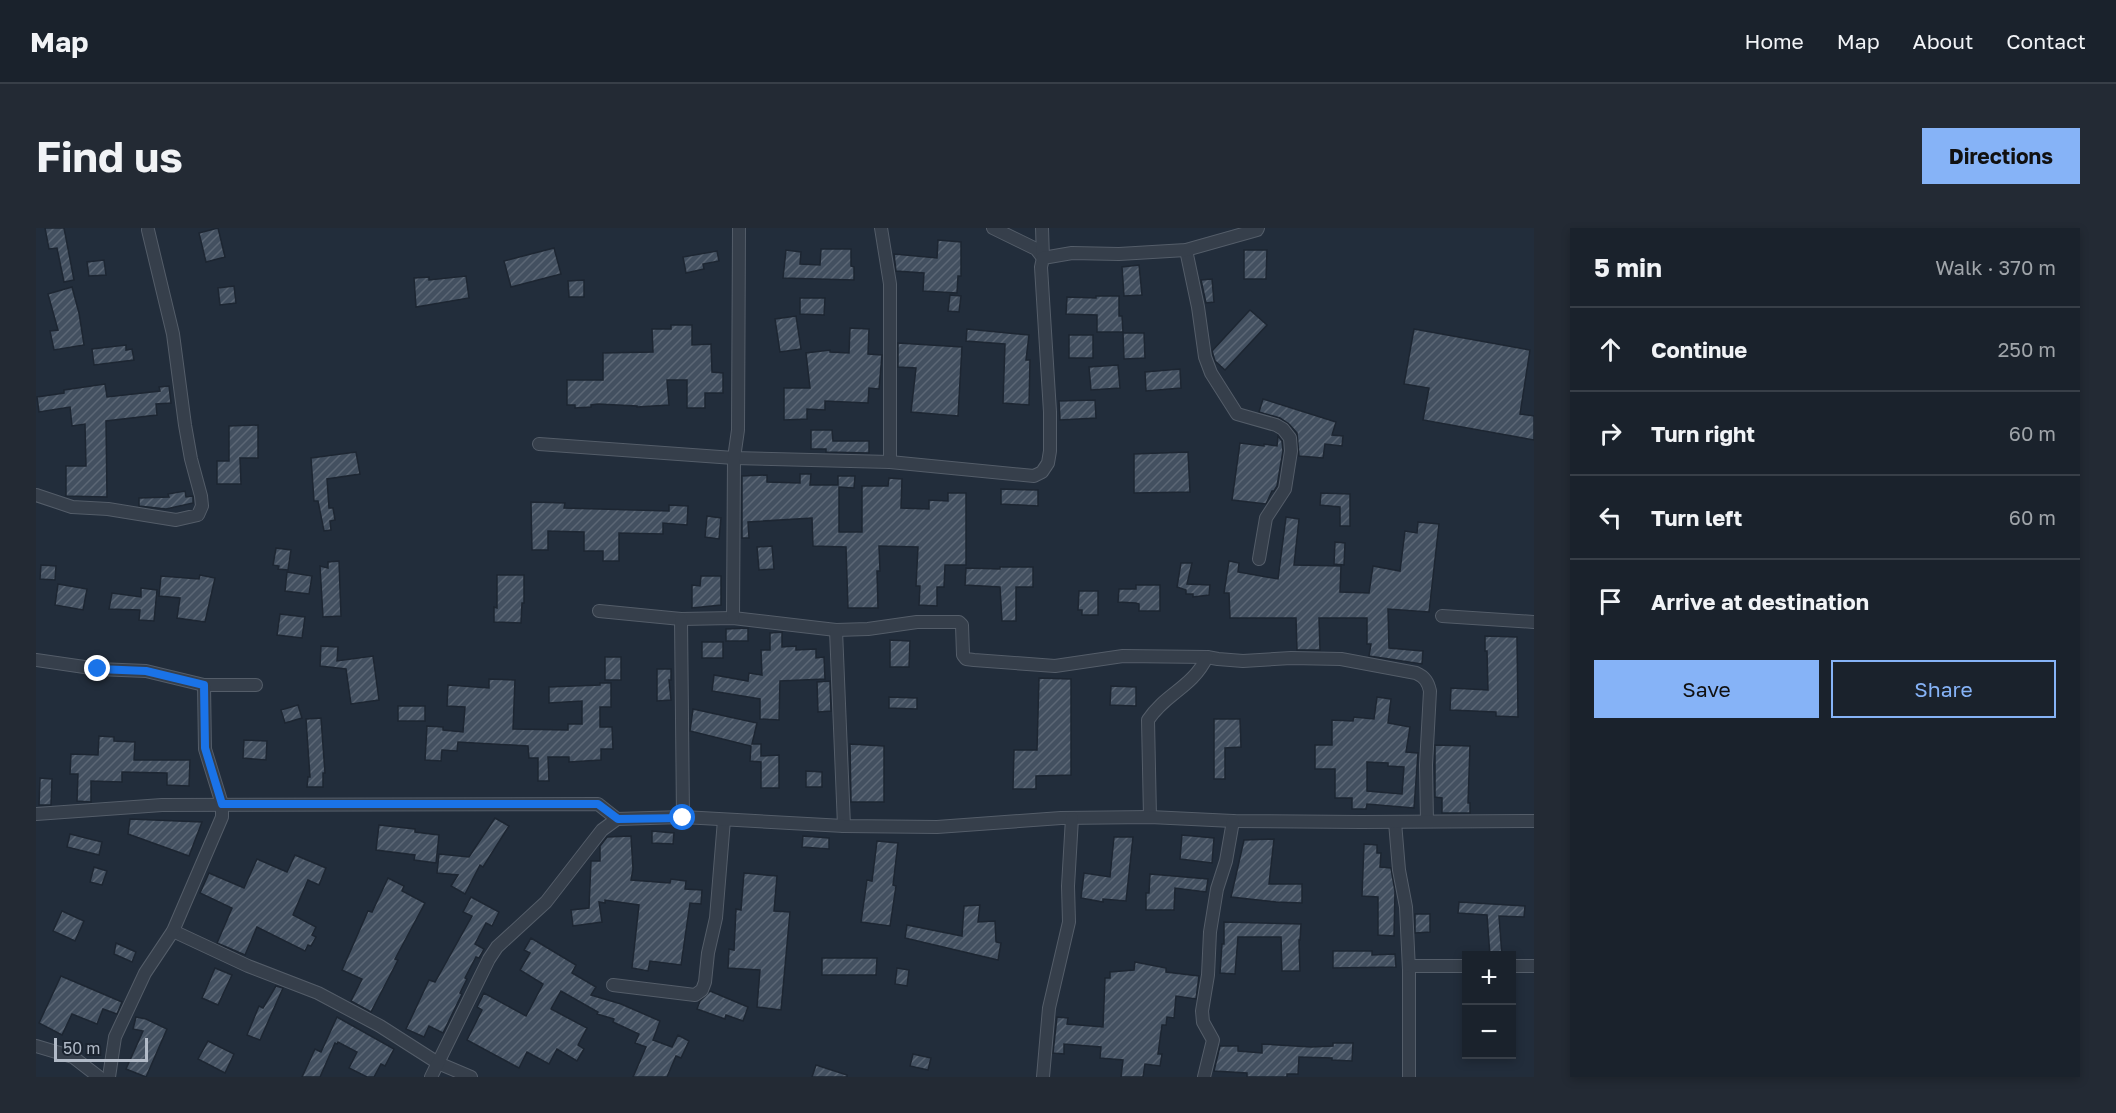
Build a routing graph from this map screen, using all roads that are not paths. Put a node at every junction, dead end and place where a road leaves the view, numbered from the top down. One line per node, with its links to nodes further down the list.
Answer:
1 (738, 228): 10 (street)
2 (881, 228): 11 (street)
3 (993, 228): 8 (street)
4 (1042, 228): 8 (street)
5 (1258, 228): 7 (street)
6 (148, 230): 12 (street)
7 (1186, 250): 8 (street); 13 (street)
8 (1043, 258): 11 (street)
9 (539, 444): 10 (street)
10 (735, 458): 11 (street); 16 (street)
11 (890, 462)
12 (36, 495)
13 (1259, 559)
14 (599, 611): 17 (street)
15 (1442, 616): 18 (street)
16 (733, 618): 17 (street); 19 (street)
17 (681, 619): 27 (street)
18 (1534, 622)
19 (836, 630): 20 (street); 36 (street)
20 (1207, 657): 29 (street); 33 (street)
21 (36, 660): 22 (street)
22 (204, 685): 23 (street); 24 (street)
23 (256, 685)
24 (222, 804): 25 (street); 26 (street); 38 (street)
25 (598, 804): 30 (street); 37 (street)
26 (36, 814)
27 (683, 818): 30 (street); 31 (street)
28 (1072, 818): 29 (street); 36 (street); 50 (street)
29 (1150, 818): 32 (street)
30 (618, 819): 37 (street)
31 (724, 820): 36 (street); 43 (street)
32 (1233, 821): 35 (street); 51 (street)
33 (1427, 821): 34 (street); 35 (street)
34 (1534, 821)
35 (1395, 822): 39 (street)
36 (844, 826)
37 (602, 830): 45 (street)
38 (173, 931): 45 (street); 47 (street)
39 (1409, 966): 40 (street); 52 (street)
40 (1462, 966)
41 (1516, 966): 42 (street)
42 (1534, 966)
43 (613, 985)
44 (36, 1046): 46 (street)
45 (438, 1063): 48 (street); 49 (street)
46 (99, 1077)
47 (109, 1077)
48 (431, 1077)
49 (471, 1077)
50 (1043, 1077)
51 (1204, 1077)
52 (1408, 1077)

